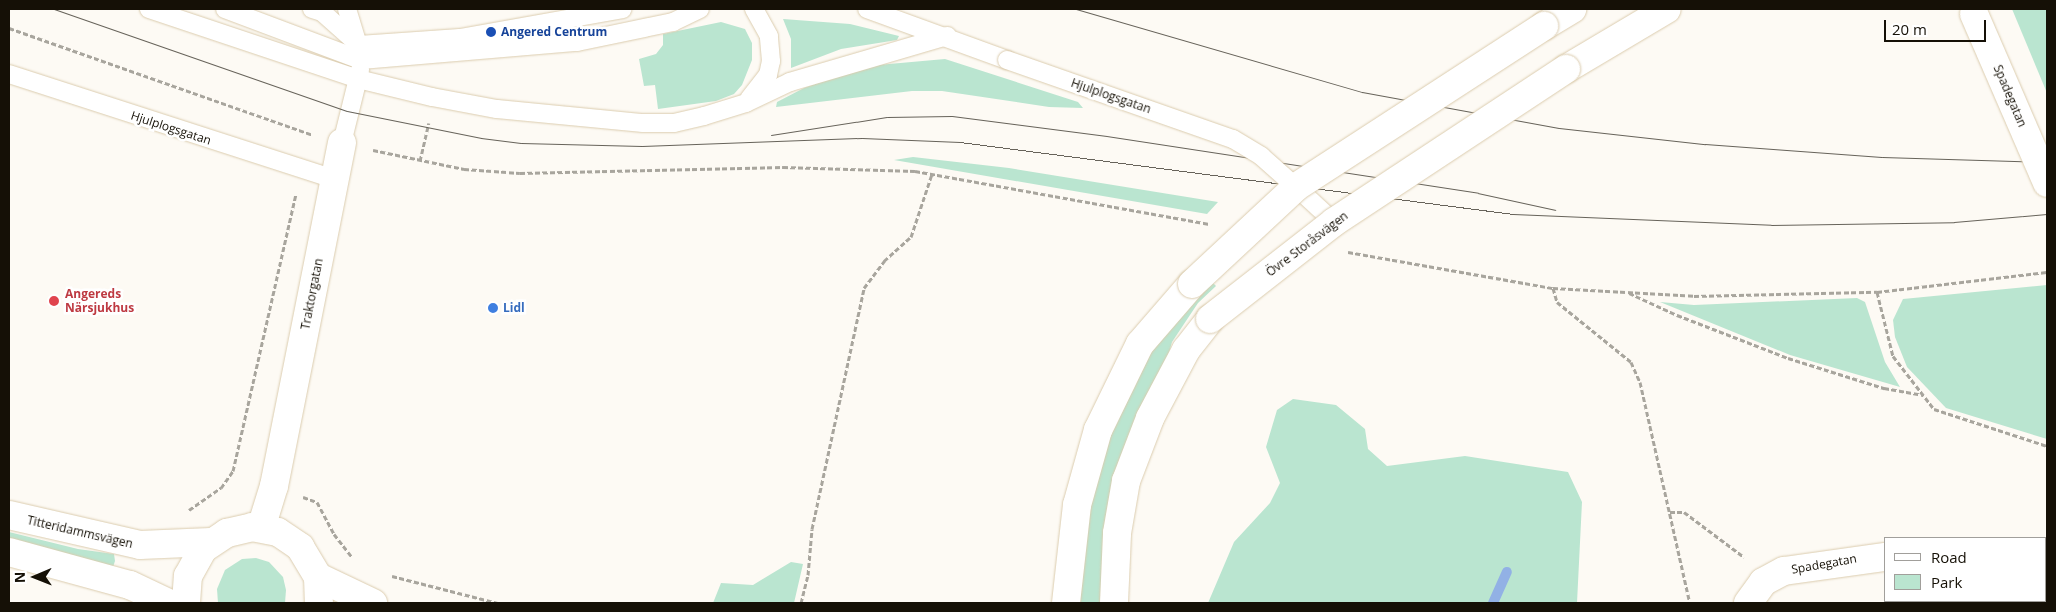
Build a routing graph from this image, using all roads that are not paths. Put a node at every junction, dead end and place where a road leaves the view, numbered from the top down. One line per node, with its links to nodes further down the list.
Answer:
1 (149, 9): 15 (lane)
2 (225, 9): 13 (lane)
3 (347, 9): 13 (lane)
4 (622, 9): 13 (lane)
5 (700, 9): 13 (lane)
6 (754, 9): 16 (lane)
7 (867, 9): 12 (lane, Hjulplogsgatan)
8 (1572, 9): 20 (street, bridge)
9 (1667, 9): 21 (street, Övre Storåsvägen, bridge)
10 (318, 10): 13 (lane)
11 (1973, 11): 19 (street, Spadegatan, bridge)
12 (947, 36): 16 (lane); 20 (lane, Hjulplogsgatan, bridge)
13 (360, 53): 15 (lane, Traktorgatan)
14 (9, 74): 18 (lane, Hjulplogsgatan)
15 (358, 79): 16 (lane); 17 (lane, Traktorgatan)
16 (746, 103)
17 (342, 142): 18 (street, Traktorgatan)
18 (334, 179): 23 (street, Traktorgatan)
19 (2047, 182)
20 (1296, 187): 21 (lane, Hjulplogsgatan); 32 (street, bridge)
21 (1334, 222): 33 (street, Övre Storåsvägen, bridge)
22 (9, 515): 24 (street, Titteridammsvägen)
23 (261, 528): 24 (street); 27 (street)
24 (211, 542): 30 (street)
25 (9, 552): 29 (street)
26 (1884, 557): 28 (street, Spadegatan)
27 (318, 590): 31 (street)
28 (1755, 593)
29 (168, 603)
30 (186, 603)
31 (373, 603)
32 (1066, 603)
33 (1114, 603)

